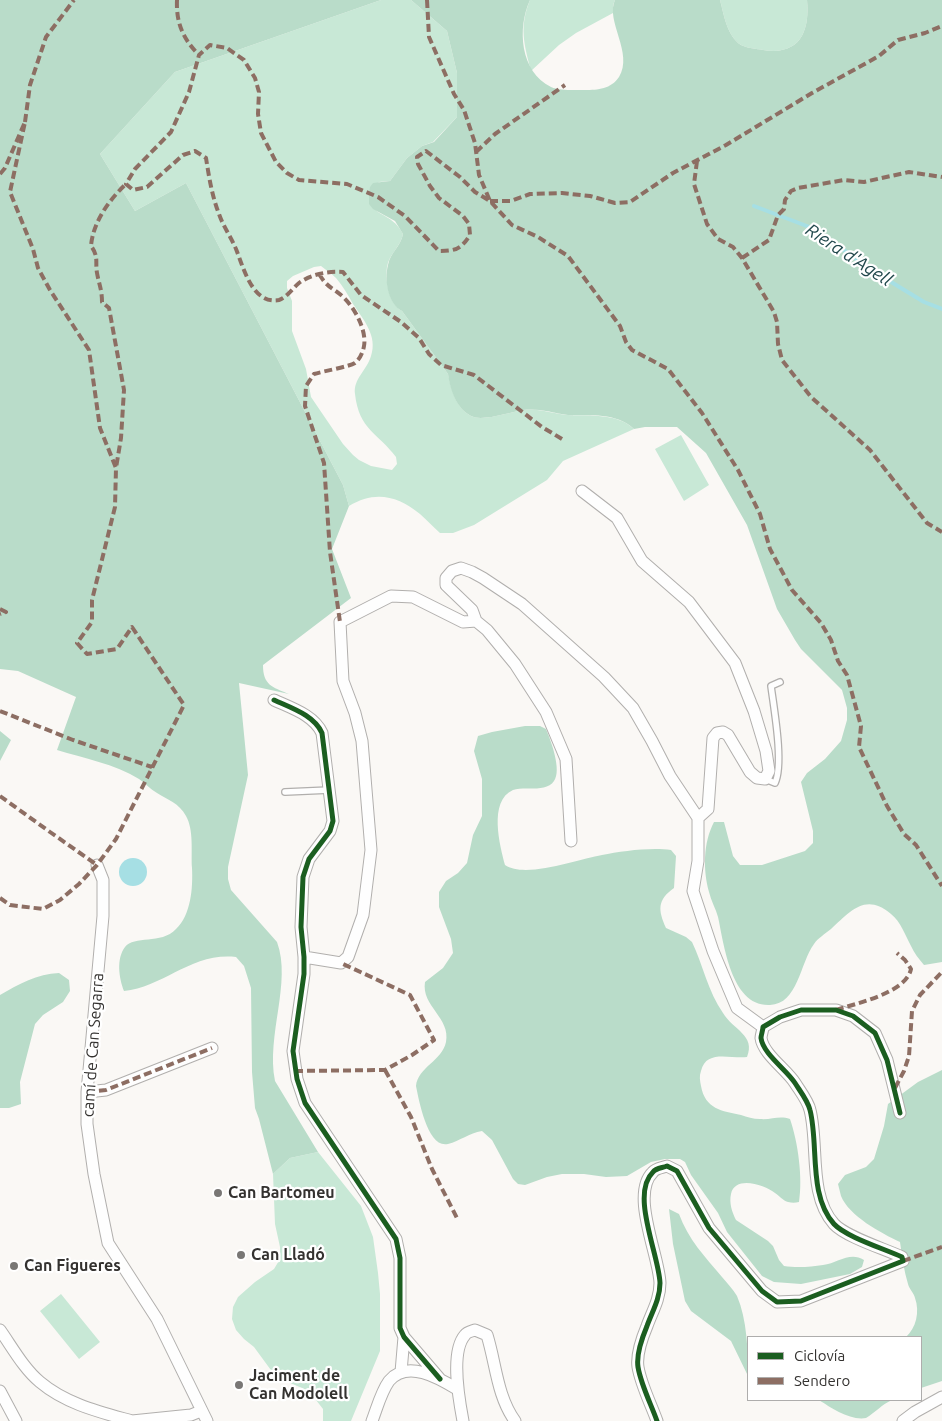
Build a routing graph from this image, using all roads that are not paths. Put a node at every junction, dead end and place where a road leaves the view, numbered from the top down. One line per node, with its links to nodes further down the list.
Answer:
1 (582, 492): 5 (street)
2 (476, 621): 8 (street); 9 (street); 11 (street)
3 (780, 682): 5 (lane)
4 (274, 700): 6 (street)
5 (765, 779): 8 (street)
6 (330, 790): 7 (lane); 11 (street)
7 (285, 792)
8 (698, 818): 12 (street)
9 (571, 841)
10 (97, 865): 14 (street, camí de Can Segarra)
11 (304, 956): 17 (street)
12 (763, 1027): 15 (street); 29 (street)
13 (212, 1048): 14 (street)
14 (87, 1092): 23 (street, camí de Can Segarra)
15 (900, 1113)
16 (0, 1330): 25 (street)
17 (404, 1337): 18 (street); 19 (street)
18 (401, 1372): 19 (street); 26 (street)
19 (440, 1379): 20 (street)
20 (458, 1390): 27 (street); 28 (street)
21 (0, 1391): 24 (street)
22 (942, 1397): 30 (street)
23 (204, 1416): 25 (street)
24 (16, 1421)
25 (132, 1421)
26 (372, 1421)
27 (463, 1421)
28 (515, 1421)
29 (657, 1421)
30 (903, 1421)

